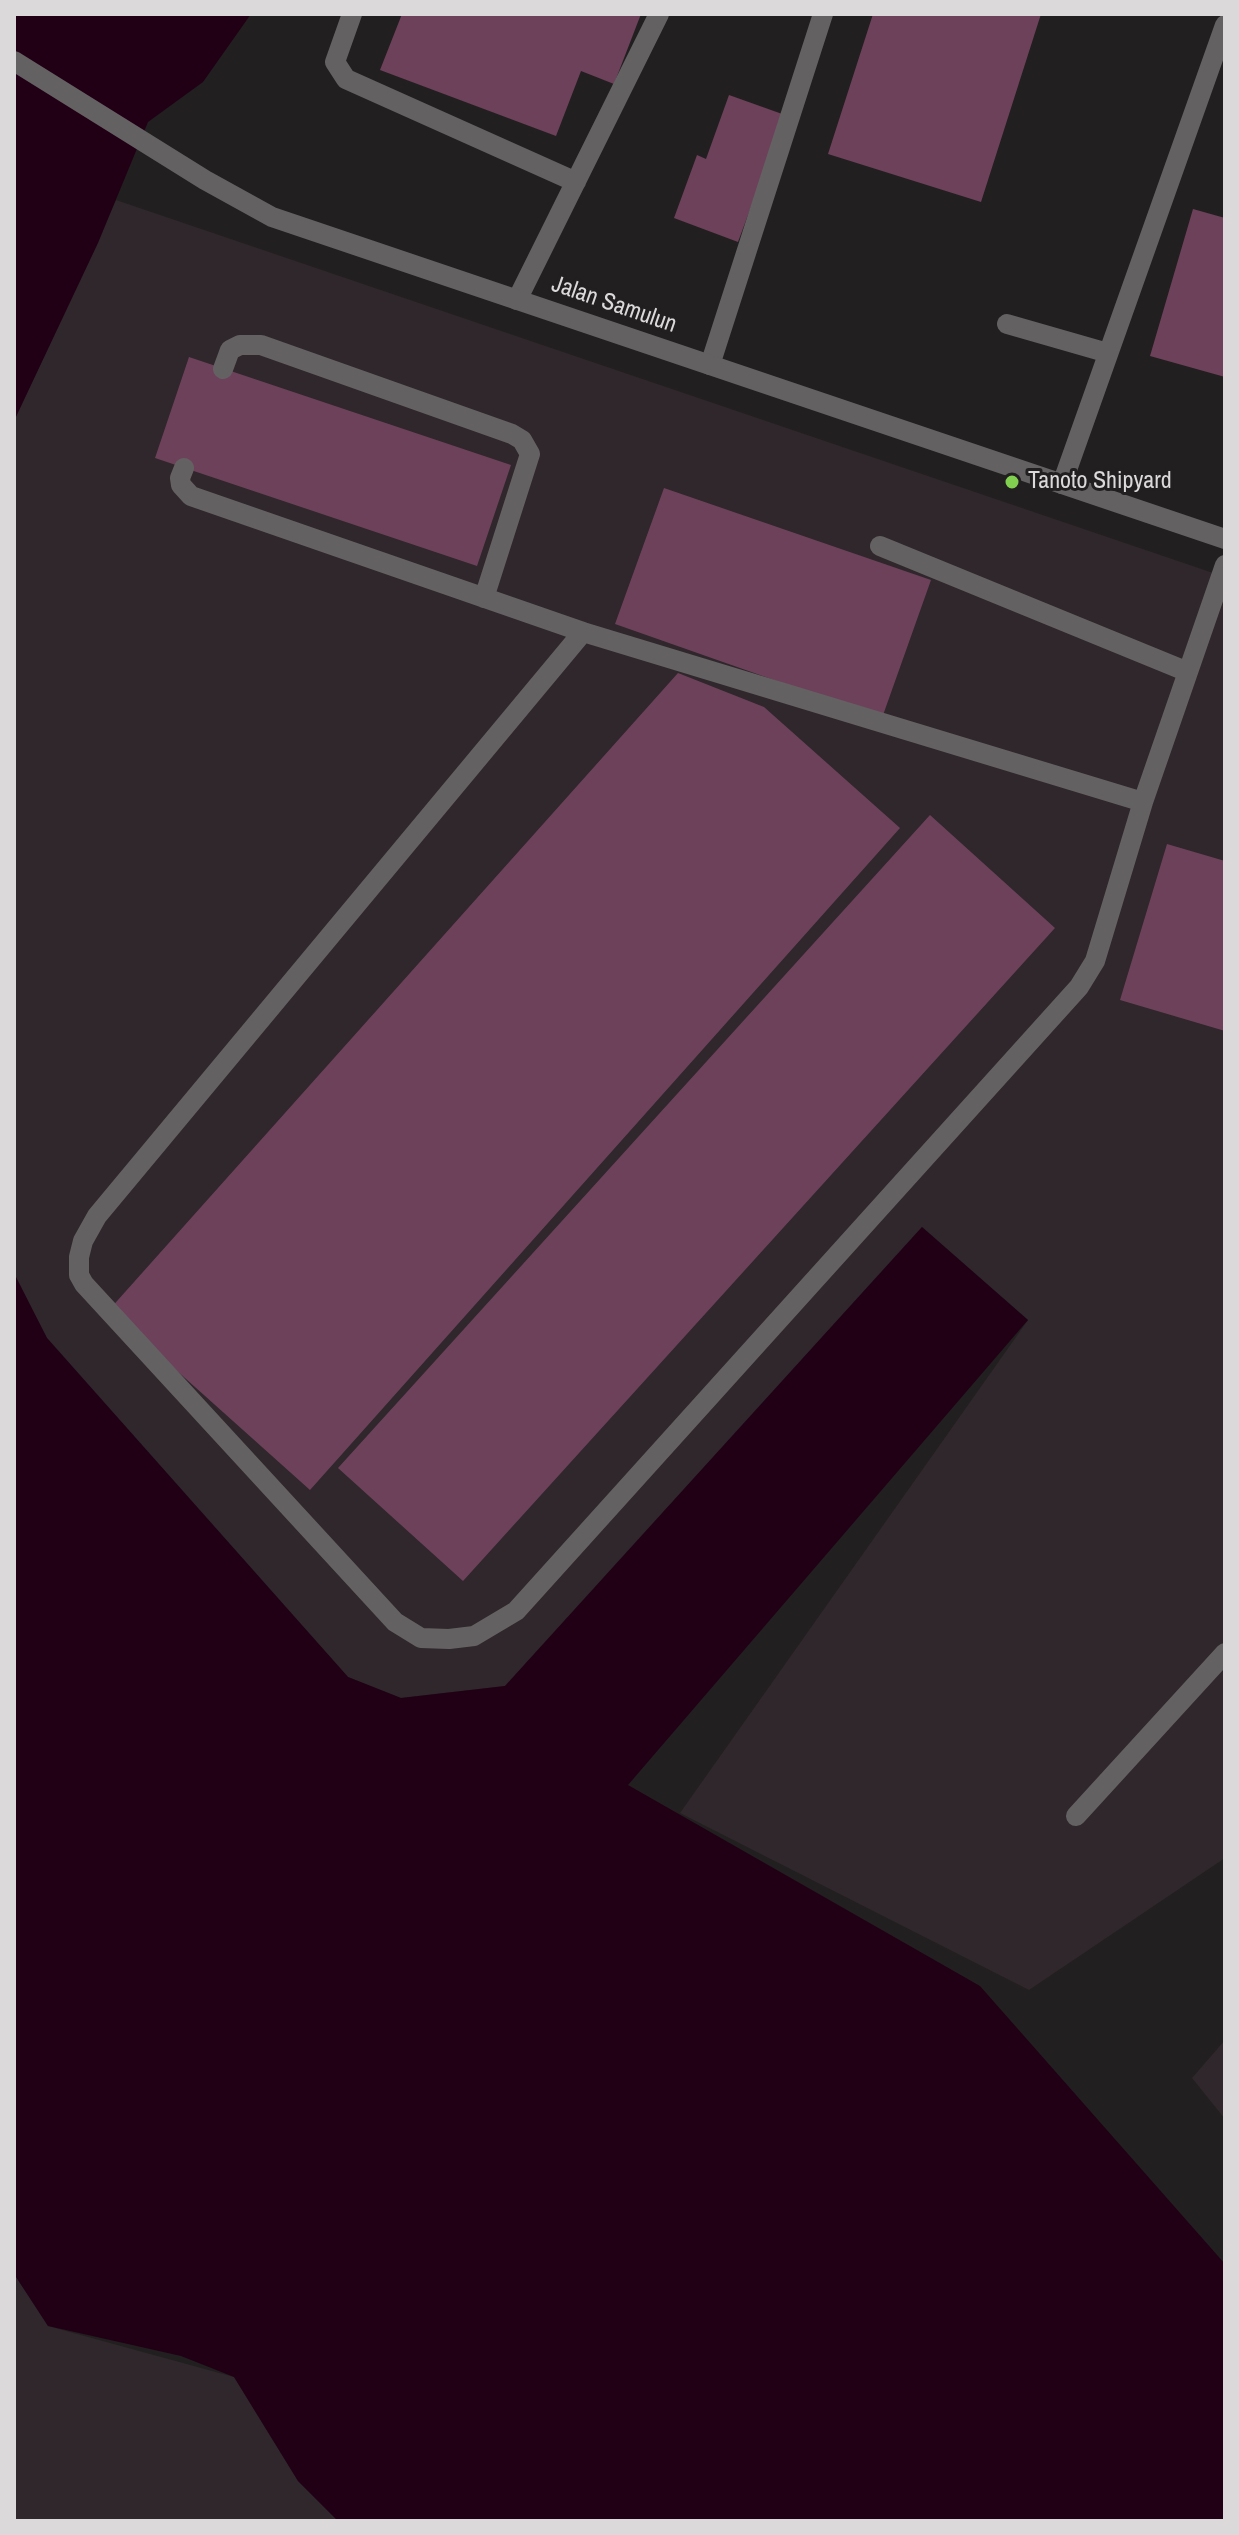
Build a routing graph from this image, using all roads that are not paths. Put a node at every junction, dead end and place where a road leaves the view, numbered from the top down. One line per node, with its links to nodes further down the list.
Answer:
1 (352, 14): 6 (street)
2 (659, 14): 6 (street)
3 (823, 14): 10 (street)
4 (1225, 25): 9 (street)
5 (14, 61): 7 (street, Jalan Samulun)
6 (576, 182): 7 (street)
7 (517, 300): 10 (street, Jalan Samulun)
8 (1007, 324): 9 (street)
9 (1108, 353): 13 (street)
10 (710, 365): 13 (street, Jalan Samulun)
11 (223, 369): 17 (street)
12 (184, 468): 17 (street)
13 (1062, 484): 14 (street, Jalan Samulun)
14 (1225, 539)
15 (880, 546): 19 (street)
16 (1225, 565): 19 (street)
17 (484, 598): 18 (street)
18 (583, 632): 20 (street); 20 (street)
19 (1188, 672): 20 (street)
20 (1143, 802)
21 (1225, 1653): 22 (street)
22 (1076, 1816)

